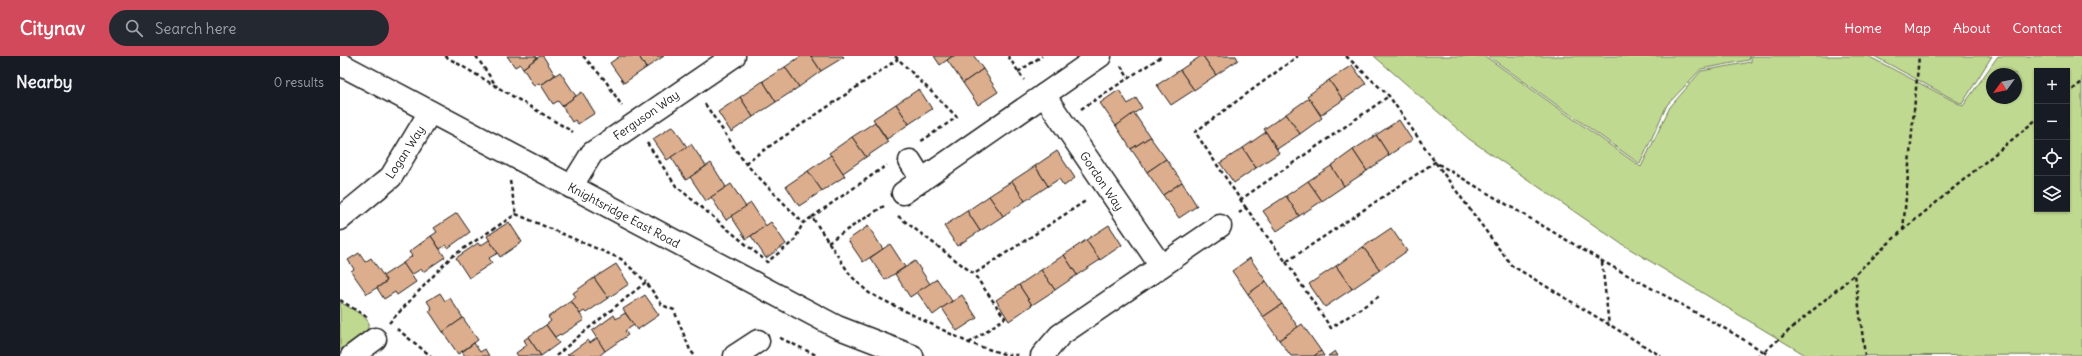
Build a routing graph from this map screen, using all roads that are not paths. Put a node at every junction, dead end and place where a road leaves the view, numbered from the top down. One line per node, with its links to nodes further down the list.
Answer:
1 (734, 56): 8 (street, Ferguson Way)
2 (1100, 56): 4 (street)
3 (340, 64): 5 (street, Knightsridge East Road)
4 (1041, 98): 7 (street); 12 (street, Gordon Way)
5 (430, 112): 8 (street, Knightsridge East Road); 10 (street, Logan Way)
6 (910, 161): 7 (street)
7 (922, 180): 9 (street)
8 (571, 187): 17 (street, Knightsridge East Road)
9 (904, 193)
10 (340, 219)
11 (1220, 226): 12 (street)
12 (1161, 266): 18 (street)
13 (375, 339): 15 (street)
14 (758, 341): 16 (street)
15 (352, 356)
16 (735, 356)
17 (912, 356)
18 (1042, 356)

